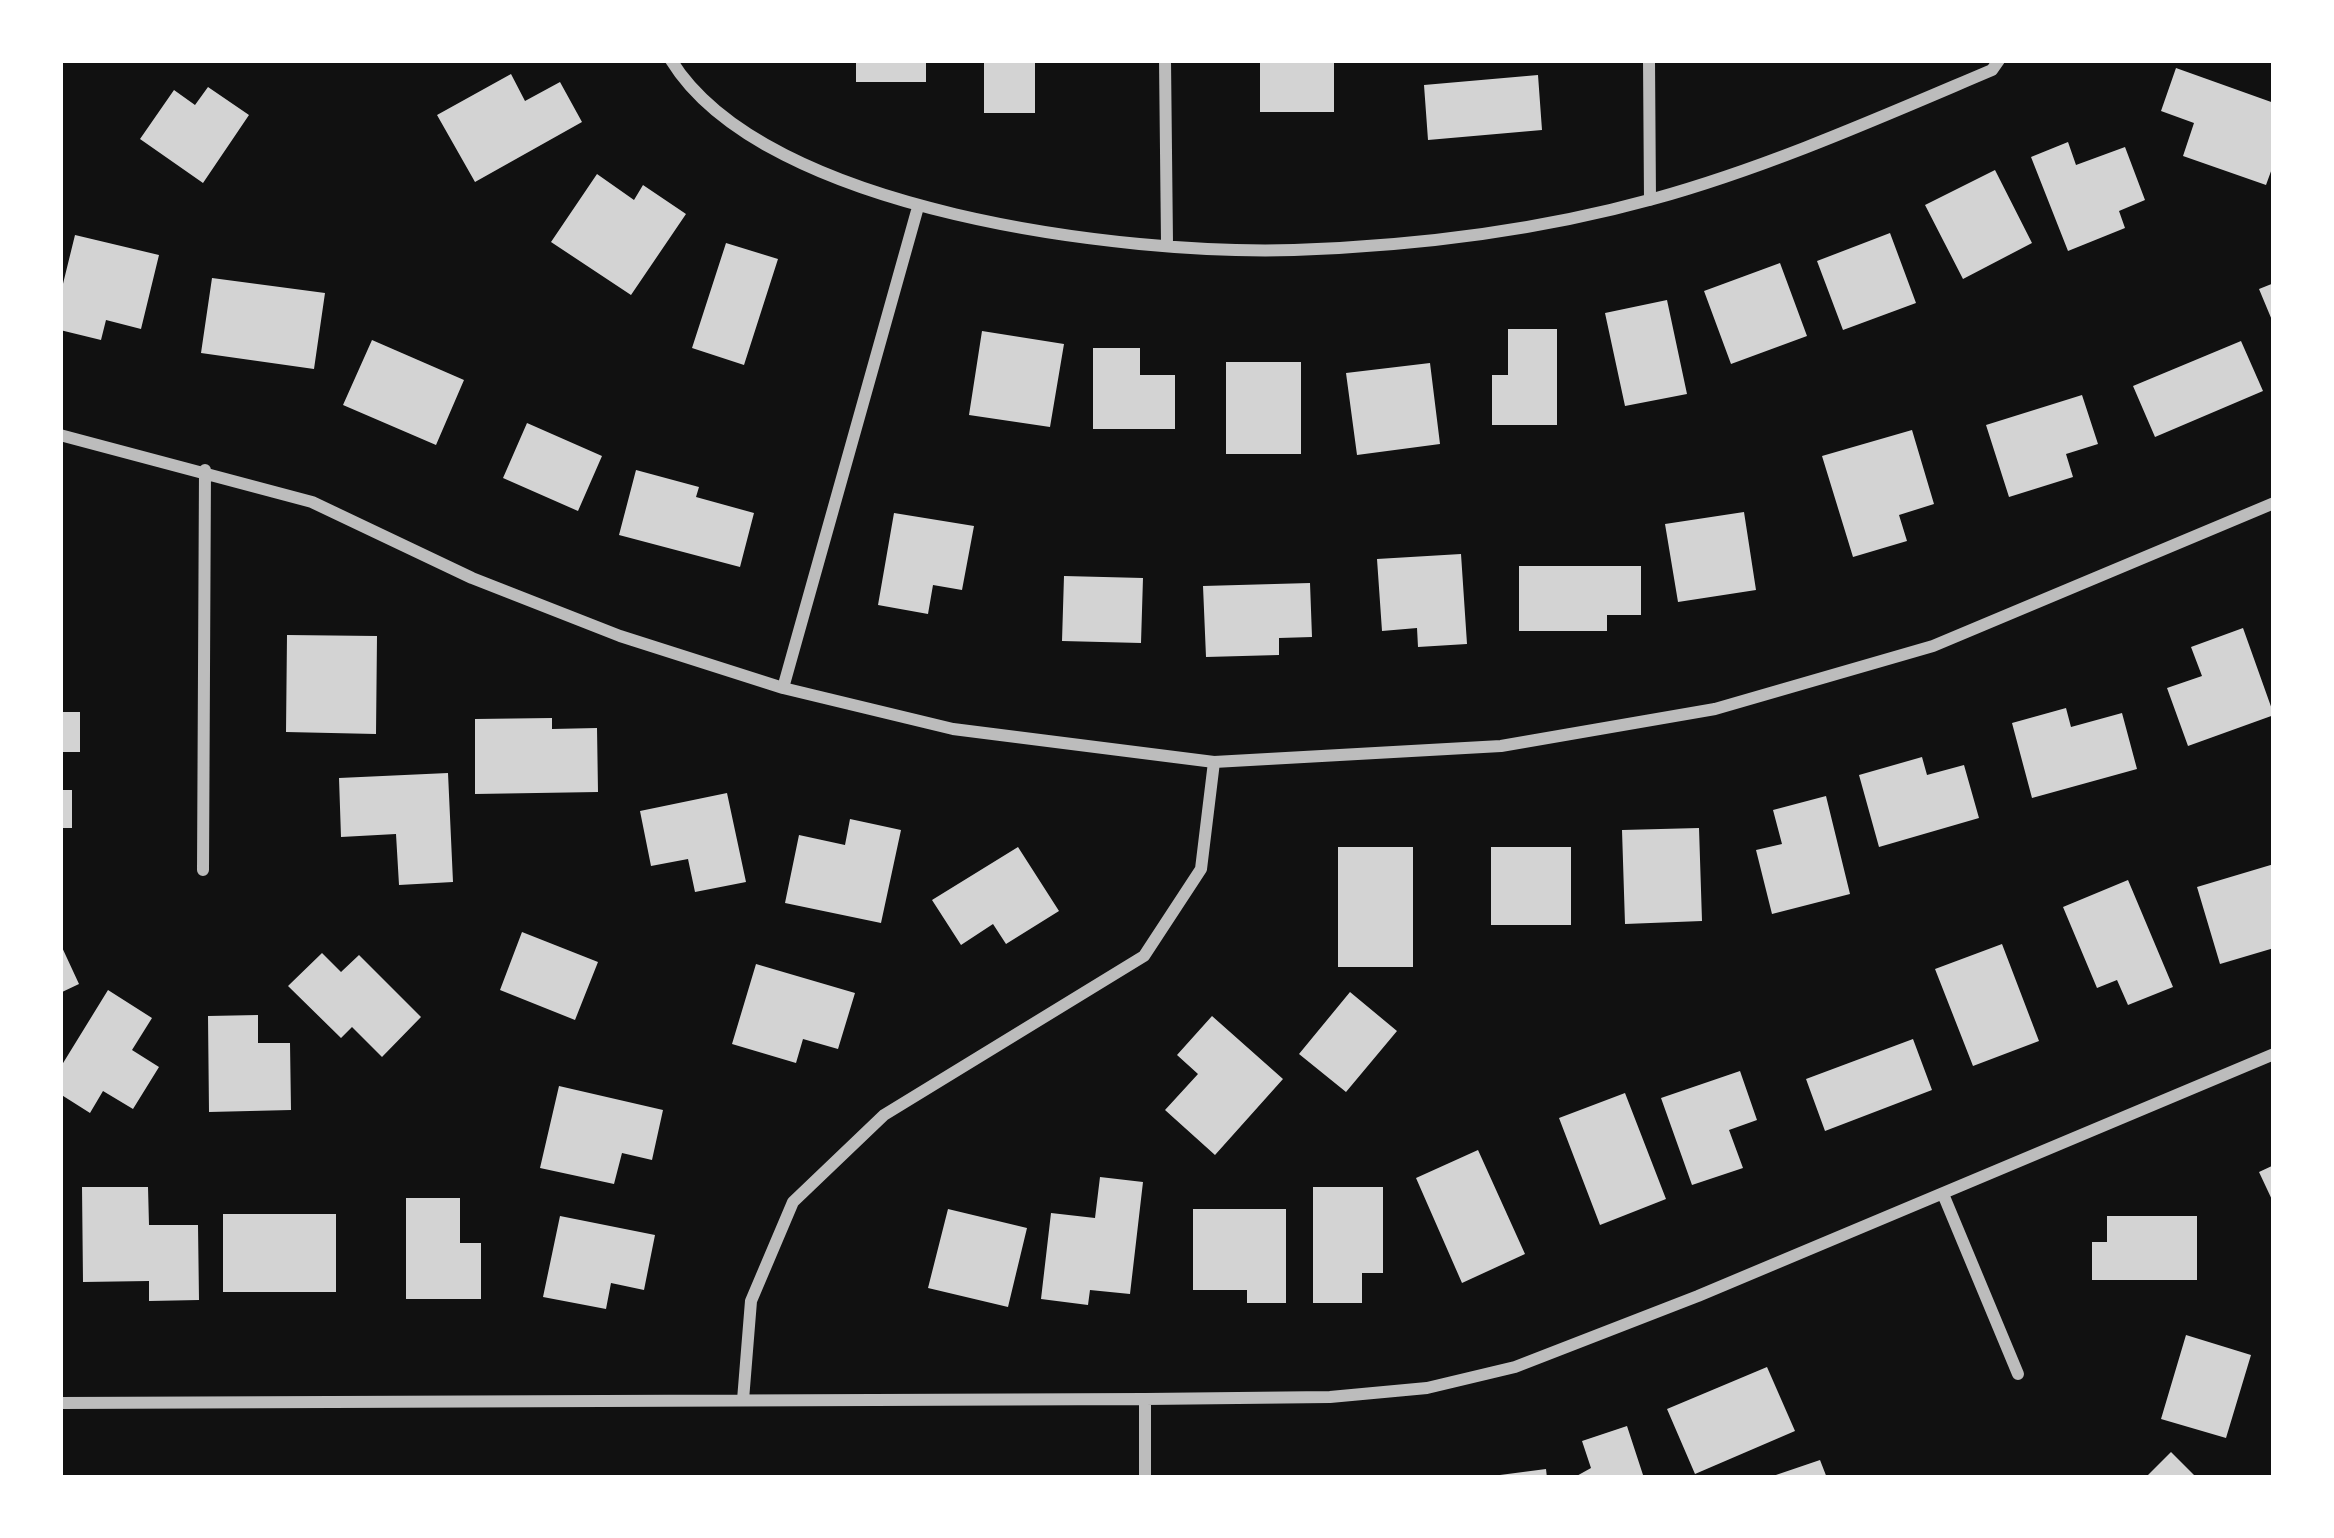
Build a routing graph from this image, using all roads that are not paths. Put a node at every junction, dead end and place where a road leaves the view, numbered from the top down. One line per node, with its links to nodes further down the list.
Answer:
1 (671, 60): 6 (street)
2 (1166, 60): 7 (street)
3 (1649, 60): 5 (street)
4 (1999, 60): 5 (street)
5 (1650, 200): 7 (street)
6 (918, 207): 7 (street); 11 (street)
7 (1167, 243)
8 (60, 435): 9 (street)
9 (205, 470): 11 (street); 13 (street)
10 (2274, 503): 12 (street)
11 (783, 688): 12 (street)
12 (1214, 762): 18 (street)
13 (203, 870)
14 (2274, 1054): 15 (street)
15 (1943, 1194): 16 (street); 17 (street)
16 (2018, 1374)
17 (1145, 1399): 18 (street); 20 (street)
18 (743, 1400): 19 (street)
19 (60, 1403)
20 (1145, 1478)

